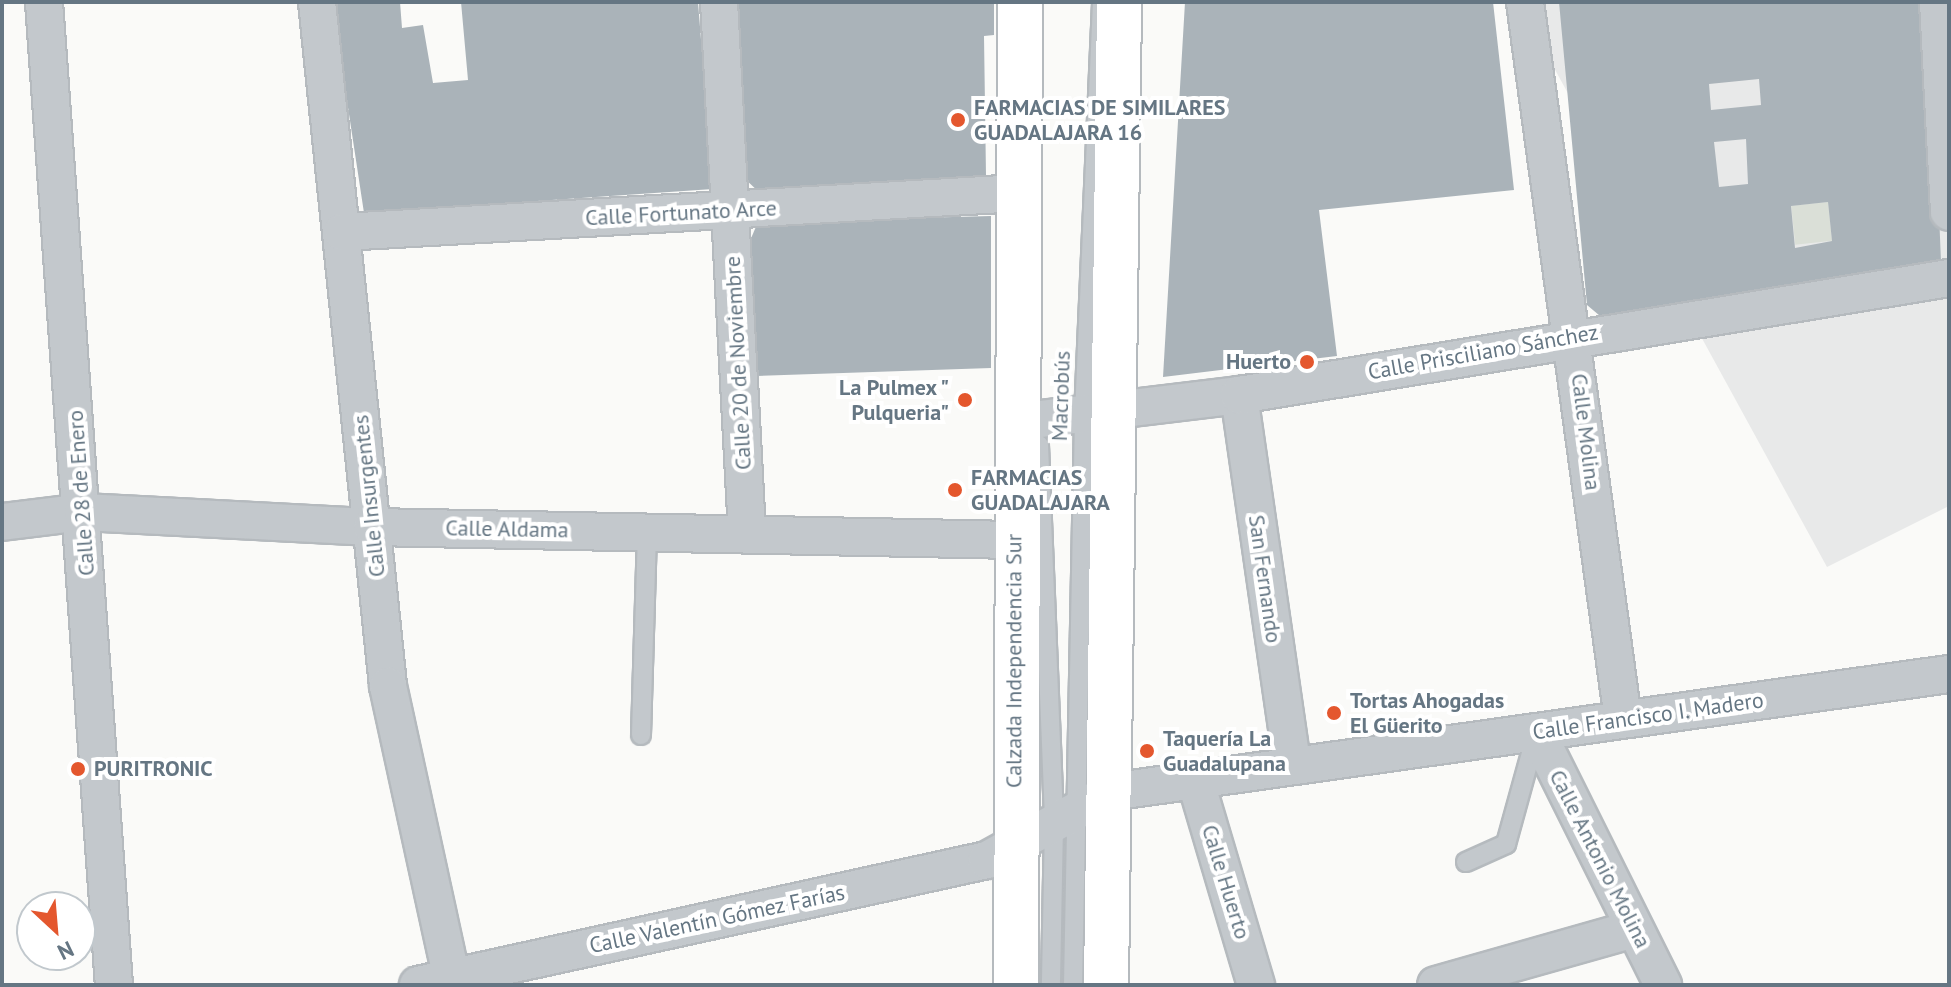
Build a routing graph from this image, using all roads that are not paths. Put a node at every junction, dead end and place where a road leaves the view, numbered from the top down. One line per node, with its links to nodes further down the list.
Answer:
1 (44, 2): 19 (street, Calle 28 de Enero)
2 (317, 2): 13 (street, Calle Insurgentes)
3 (719, 2): 11 (street, Calle 20 de Noviembre)
4 (1020, 2): 10 (main road, Calzada Independencia Sur)
5 (1039, 2): 18 (lane, Macrobús)
6 (1102, 2): 17 (lane, Macrobús)
7 (1119, 2): 17 (main road)
8 (1525, 2): 15 (street, Calle Molina)
9 (1938, 2): 12 (street)
10 (1019, 193): 11 (street, Calle Fortunato Arce); 18 (main road, Calzada Independencia Sur)
11 (730, 210): 13 (street, Calle Fortunato Arce); 23 (street, Calle 20 de Noviembre)
12 (1949, 212)
13 (343, 232): 21 (street, Calle Insurgentes)
14 (1949, 278): 15 (street, Calle Prisciliano Sánchez)
15 (1574, 335): 16 (street, Calle Prisciliano Sánchez); 26 (street, Calle Molina)
16 (1239, 395): 17 (street, Calle Prisciliano Sánchez); 29 (street, San Fernando)
17 (1101, 413): 18 (street, Calle Prisciliano Sánchez); 31 (main road)
18 (1027, 421): 24 (main road, Calzada Independencia Sur); 31 (lane, Macrobús)
19 (83, 512): 20 (street, Calle Aldama); 21 (street, Calle Aldama); 36 (street, Calle 28 de Enero)
20 (2, 522)
21 (372, 527): 22 (street, Calle Aldama); 35 (street, Calle Insurgentes)
22 (647, 531): 23 (street, Calle Aldama); 28 (lane)
23 (747, 532): 24 (street, Calle Aldama)
24 (1013, 540): 32 (main road, Calzada Independencia Sur)
25 (1949, 674): 26 (street, Calle Francisco I. Madero)
26 (1623, 719): 27 (street, Calle Francisco I. Madero)
27 (1537, 732): 29 (street, Calle Francisco I. Madero); 33 (lane); 34 (street, Calle Antonio Molina)
28 (641, 735)
29 (1292, 763): 30 (street, Calle Francisco I. Madero)
30 (1195, 779): 31 (street, Calle Francisco I. Madero); 41 (street, Calle Huerto)
31 (1080, 809): 32 (street, Calle Valentín Gómez Farías); 38 (lane, Macrobús); 39 (lane, Macrobús); 40 (main road)
32 (1014, 846): 35 (street, Calle Valentín Gómez Farías); 37 (main road, Calzada Independencia Sur)
33 (1466, 862)
34 (1634, 929): 42 (street); 43 (street, Calle Antonio Molina)
35 (441, 983)
36 (114, 985)
37 (1016, 985)
38 (1051, 985)
39 (1073, 985)
40 (1106, 985)
41 (1256, 985)
42 (1436, 985)
43 (1663, 985)

